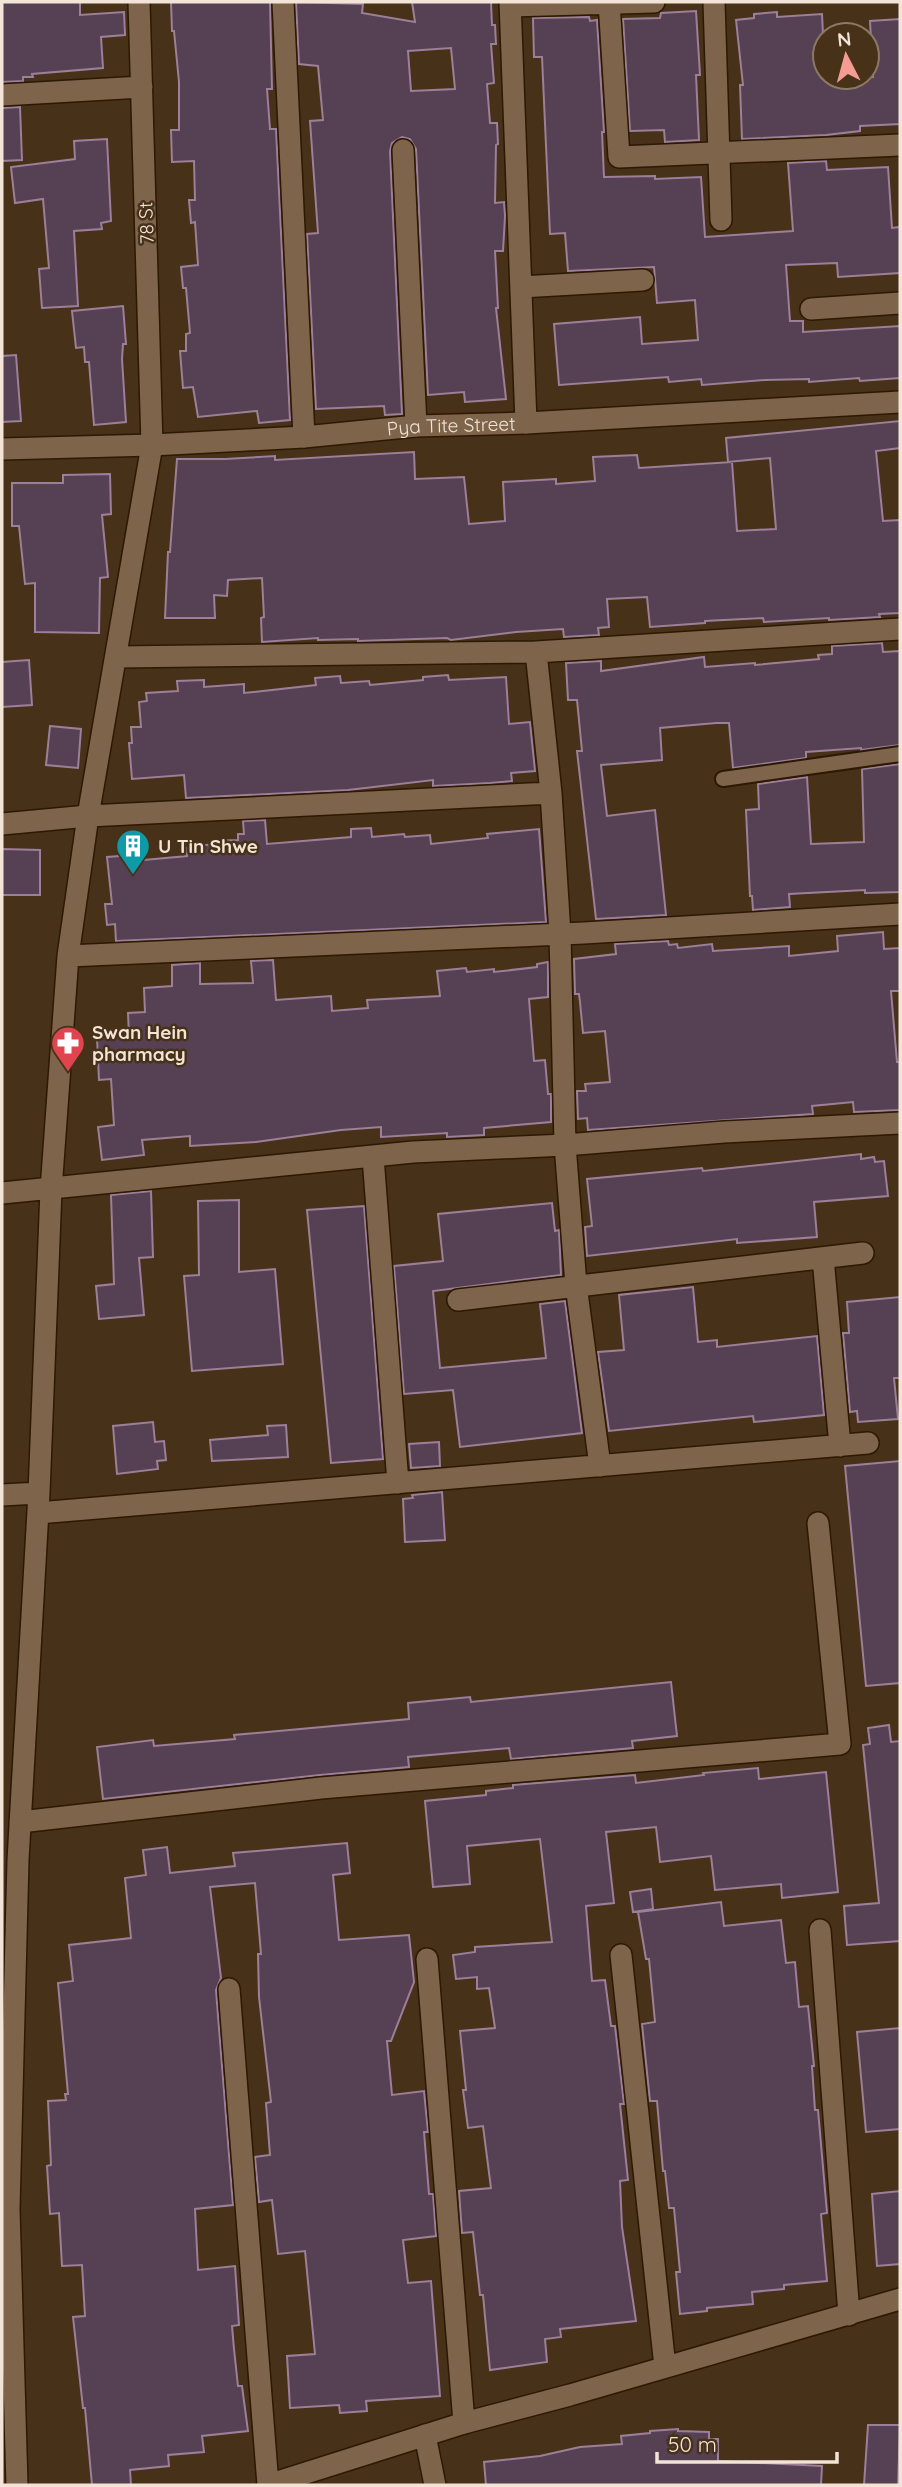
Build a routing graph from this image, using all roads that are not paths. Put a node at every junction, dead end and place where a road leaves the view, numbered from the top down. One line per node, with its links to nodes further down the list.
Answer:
1 (139, 2): 7 (street, 78 St)
2 (283, 2): 20 (street)
3 (609, 2): 4 (street); 6 (street); 11 (street)
4 (653, 2)
5 (714, 2): 11 (street)
6 (510, 4): 14 (street)
7 (142, 87): 8 (street); 21 (street, 78 St)
8 (2, 95)
9 (900, 145): 11 (street)
10 (403, 150): 19 (street)
11 (719, 152): 12 (street)
12 (721, 220)
13 (643, 280): 14 (street)
14 (521, 287): 18 (street)
15 (900, 303): 16 (street)
16 (811, 309)
17 (900, 402): 18 (street, Pya Tite Street)
18 (526, 423): 19 (street, Pya Tite Street)
19 (416, 426): 20 (street, Pya Tite Street)
20 (304, 436): 21 (street, Pya Tite Street)
21 (152, 444): 22 (street, Pya Tite Street); 25 (street, 78 St)
22 (2, 449)
23 (900, 629): 24 (street)
24 (536, 652): 25 (street); 28 (street)
25 (117, 657): 29 (street, 78 St)
26 (900, 754): 27 (lane)
27 (723, 779)
28 (551, 793): 29 (street); 32 (street)
29 (88, 817): 30 (street); 33 (street, 78 St)
30 (2, 824)
31 (900, 915): 32 (street)
32 (560, 934): 33 (street); 35 (street)
33 (68, 956): 37 (street, 78 St)
34 (900, 1123): 35 (street)
35 (565, 1145): 36 (street); 41 (street)
36 (373, 1157): 37 (street); 46 (street)
37 (51, 1190): 38 (street); 48 (street, 78 St)
38 (2, 1193)
39 (863, 1253): 40 (street)
40 (822, 1258): 41 (street); 44 (street)
41 (576, 1285): 42 (street); 45 (street)
42 (458, 1300)
43 (869, 1443): 44 (street)
44 (840, 1446): 45 (street)
45 (600, 1466): 46 (street)
46 (398, 1483): 48 (street)
47 (2, 1495): 48 (street)
48 (39, 1503): 50 (street, 78 St)
49 (818, 1523): 50 (street)
50 (20, 1822): 60 (street, 78 St)
51 (820, 1930): 56 (street)
52 (621, 1955): 57 (street)
53 (427, 1959): 58 (street)
54 (229, 1989): 61 (street)
55 (900, 2299): 56 (street)
56 (849, 2315): 57 (street)
57 (665, 2367): 58 (street)
58 (464, 2423): 59 (street)
59 (425, 2435): 61 (street); 62 (street)
60 (17, 2485)
61 (268, 2485)
62 (435, 2485)

